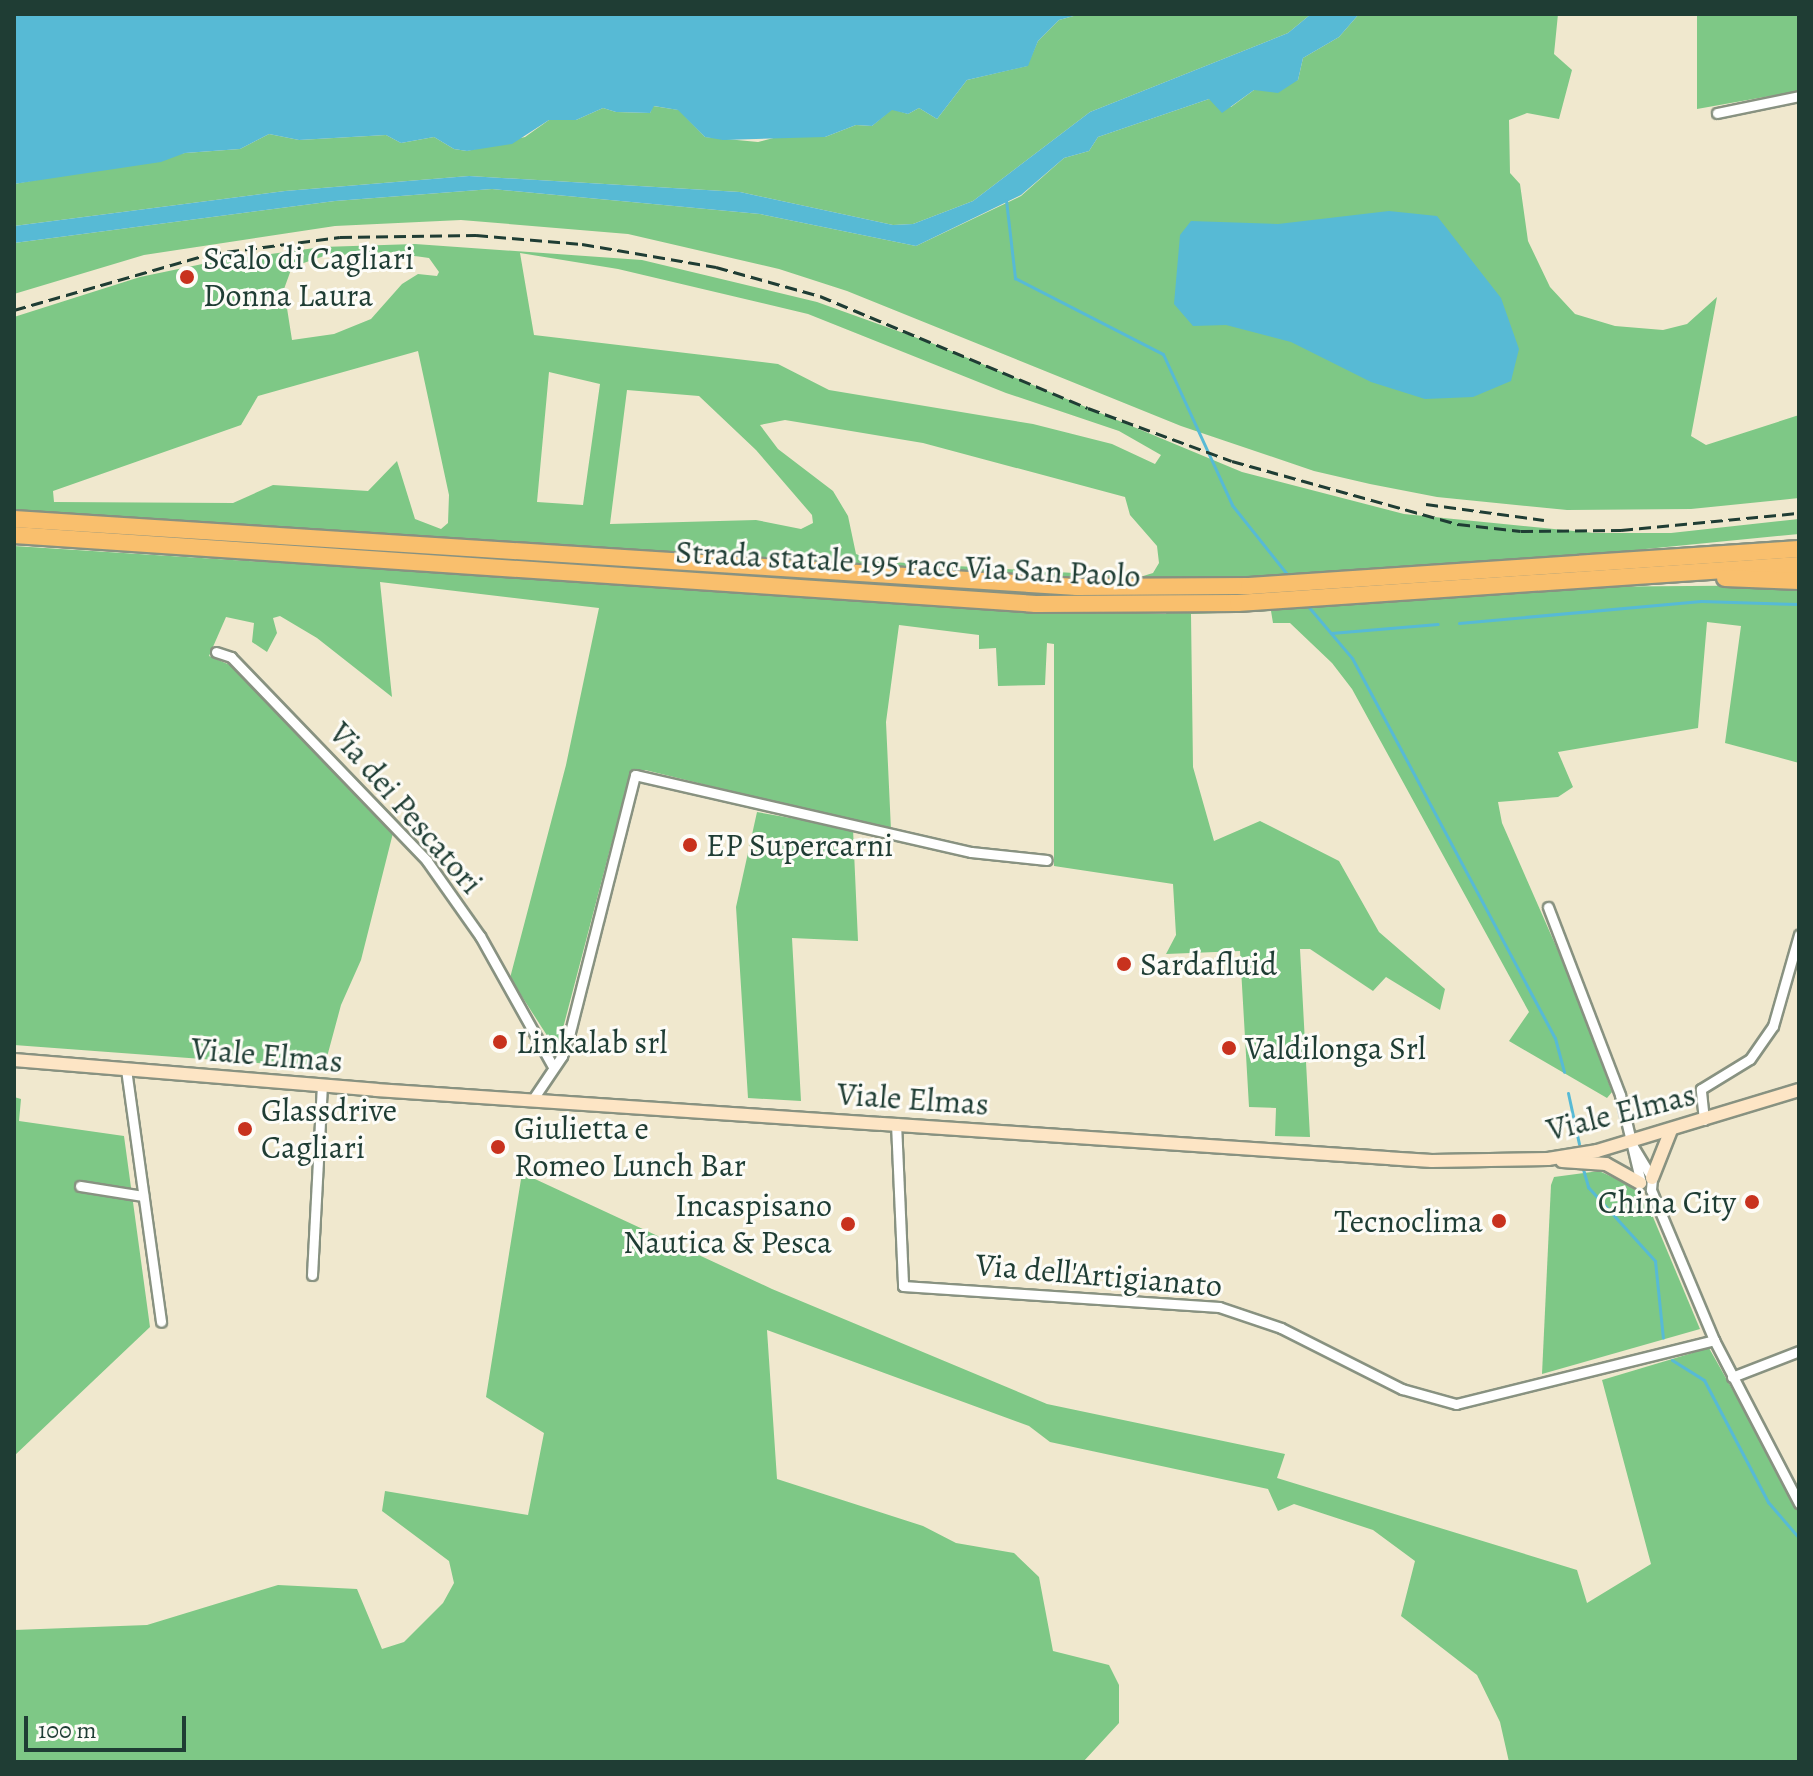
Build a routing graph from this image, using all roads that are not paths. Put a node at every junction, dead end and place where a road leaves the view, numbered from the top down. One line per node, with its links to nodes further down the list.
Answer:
1 (1799, 96): 2 (street)
2 (1717, 113)
3 (14, 519): 12 (highway, Strada statale 195 racc Via San Paolo)
4 (14, 535): 12 (highway, Strada statale 195 racc Via San Paolo)
5 (1799, 539): 6 (highway)
6 (1778, 549): 7 (highway, Strada statale 195 racc Via San Paolo); 10 (highway, Strada statale 195 racc Via San Paolo)
7 (1799, 549)
8 (1799, 565): 9 (highway, Strada statale 195 racc Via San Paolo)
9 (1693, 571): 10 (highway, Strada statale 195 racc Via San Paolo); 11 (highway)
10 (1567, 572): 12 (highway, Strada statale 195 racc Via San Paolo)
11 (1799, 581)
12 (1171, 597)
13 (216, 652): 18 (street, Via dei Pescatori)
14 (1047, 860): 18 (street)
15 (1548, 907): 26 (street)
16 (1799, 935): 23 (street)
17 (14, 1060): 19 (main road, Viale Elmas)
18 (552, 1065): 22 (street)
19 (126, 1069): 20 (main road, Viale Elmas); 30 (street)
20 (322, 1086): 22 (main road, Viale Elmas); 31 (street)
21 (1799, 1090): 23 (main road, Viale Elmas)
22 (533, 1099): 24 (main road, Viale Elmas)
23 (1704, 1120): 25 (main road, Viale Elmas)
24 (896, 1123): 27 (main road, Viale Elmas); 33 (street, Via dell'Artigianato)
25 (1671, 1130): 26 (main road, Viale Elmas); 28 (main road)
26 (1631, 1143): 27 (main road, Viale Elmas); 28 (street)
27 (1546, 1159): 28 (main road)
28 (1648, 1184): 33 (street)
29 (80, 1186): 30 (street)
30 (143, 1196): 32 (street)
31 (312, 1275)
32 (161, 1322)
33 (1714, 1340): 35 (street)
34 (1799, 1351): 35 (street)
35 (1732, 1377): 36 (street)
36 (1799, 1503)

